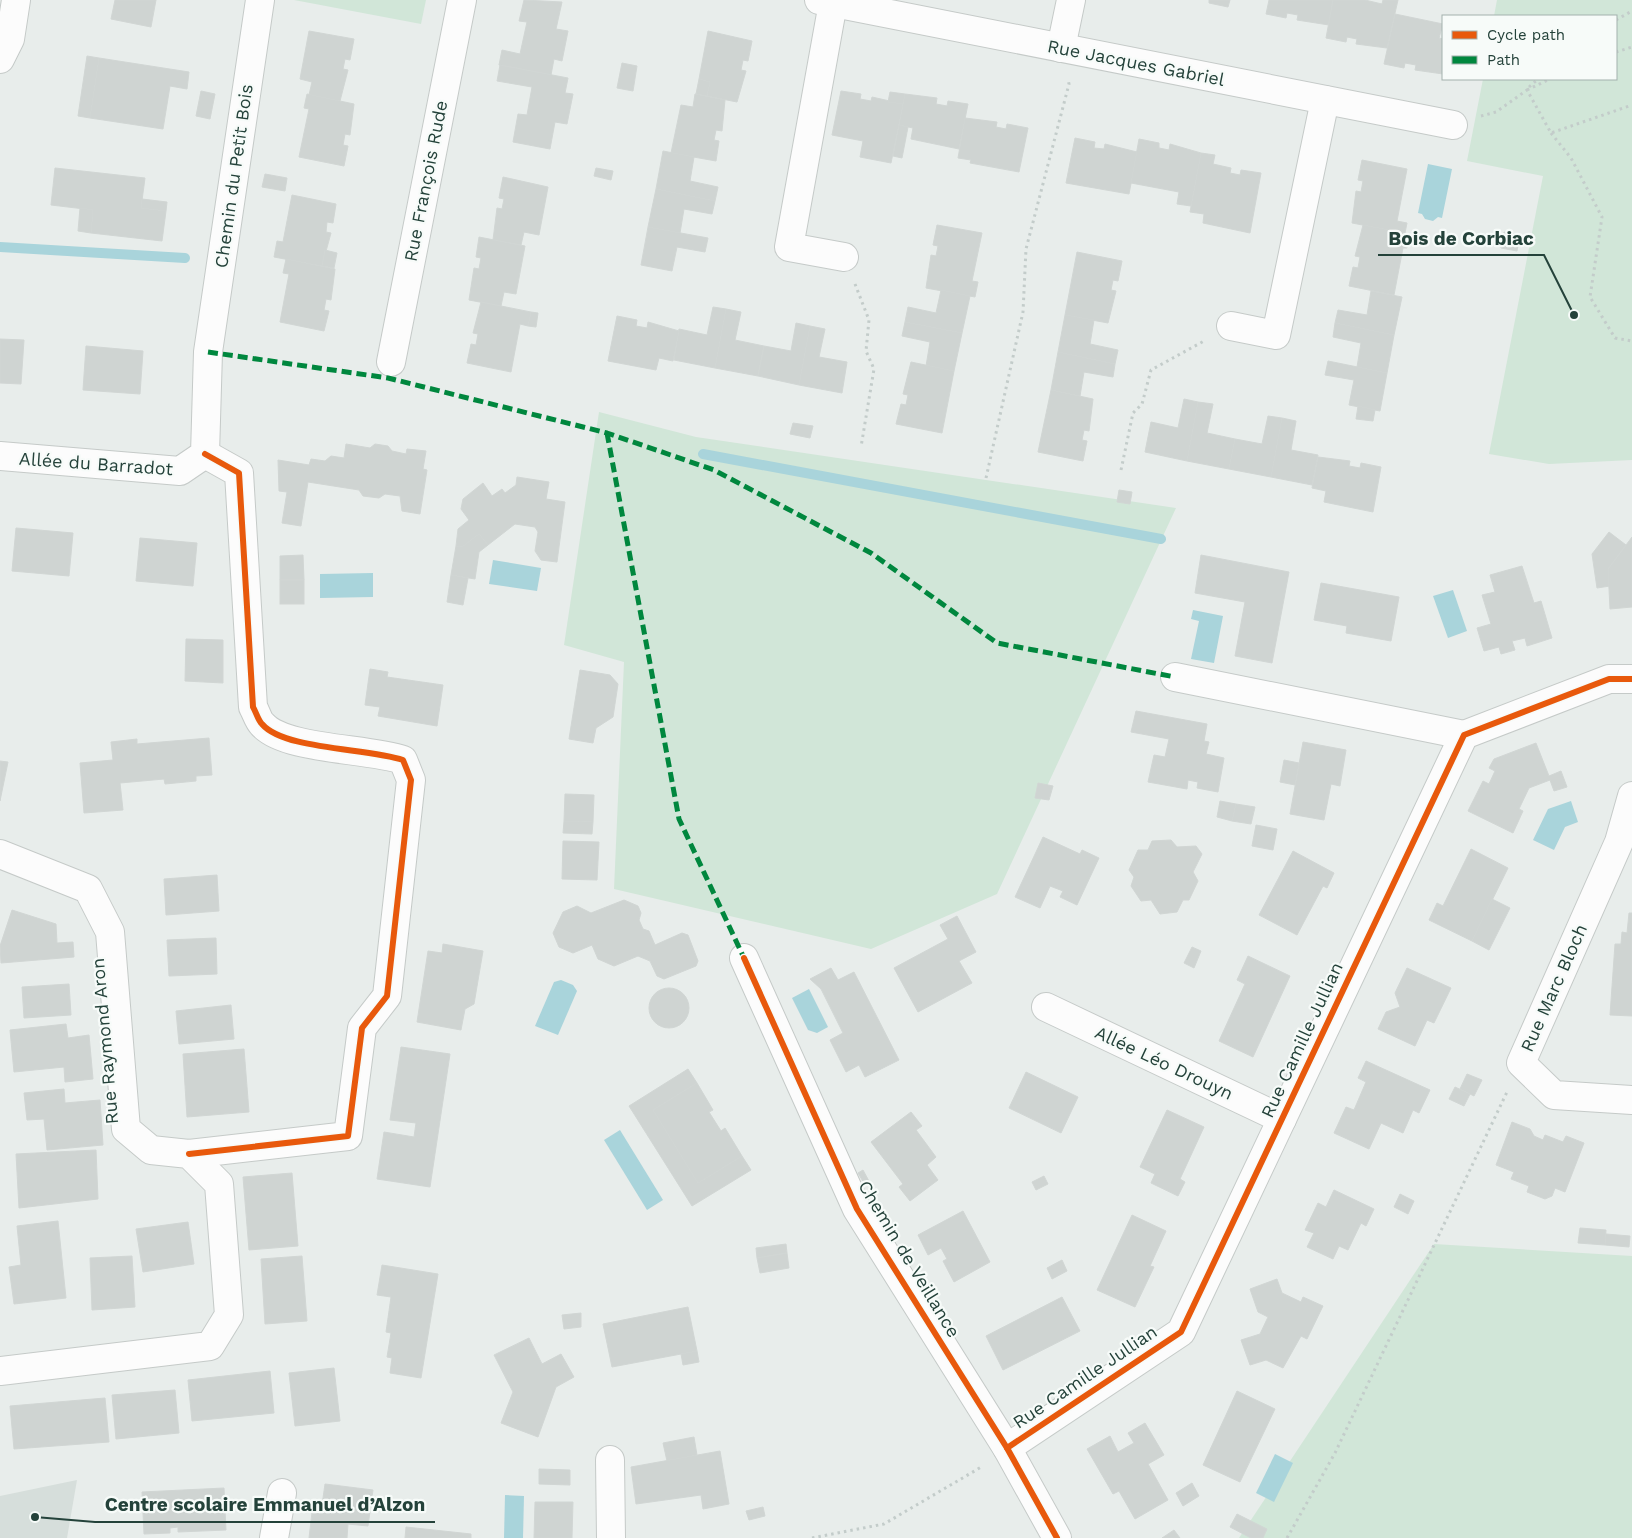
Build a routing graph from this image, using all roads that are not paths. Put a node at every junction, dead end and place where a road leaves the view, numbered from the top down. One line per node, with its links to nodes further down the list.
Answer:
1 (16, 0): 7 (street)
2 (260, 0): 13 (street, Chemin du Petit Bois)
3 (462, 0): 12 (street, Rue François Rude)
4 (1071, 0): 6 (street)
5 (826, 1): 6 (street, Rue Jacques Gabriel); 10 (street)
6 (1061, 48): 8 (street, Rue Jacques Gabriel)
7 (0, 59)
8 (1325, 100): 9 (street, Rue Jacques Gabriel); 11 (street)
9 (1452, 125)
10 (844, 257)
11 (1231, 326)
12 (391, 362)
13 (205, 454): 14 (street, Allée du Barradot); 24 (street, Rue Raymond Aron)
14 (0, 456)
15 (1175, 677): 17 (street)
16 (1632, 678): 17 (street)
17 (1464, 735): 23 (street, Rue Camille Jullian)
18 (1632, 796): 22 (street, Rue Marc Bloch)
19 (0, 854): 24 (street, Rue Raymond Aron)
20 (744, 958): 26 (street, Chemin de Veillance)
21 (1046, 1007): 23 (street, Allée Léo Drouyn)
22 (1632, 1100)
23 (1282, 1119): 26 (street, Rue Camille Jullian)
24 (189, 1154): 25 (street)
25 (0, 1371)
26 (1007, 1448): 31 (street, Chemin de Veillance)
27 (610, 1460): 30 (street)
28 (282, 1493): 29 (street)
29 (274, 1538)
30 (611, 1538)
31 (1057, 1538)

